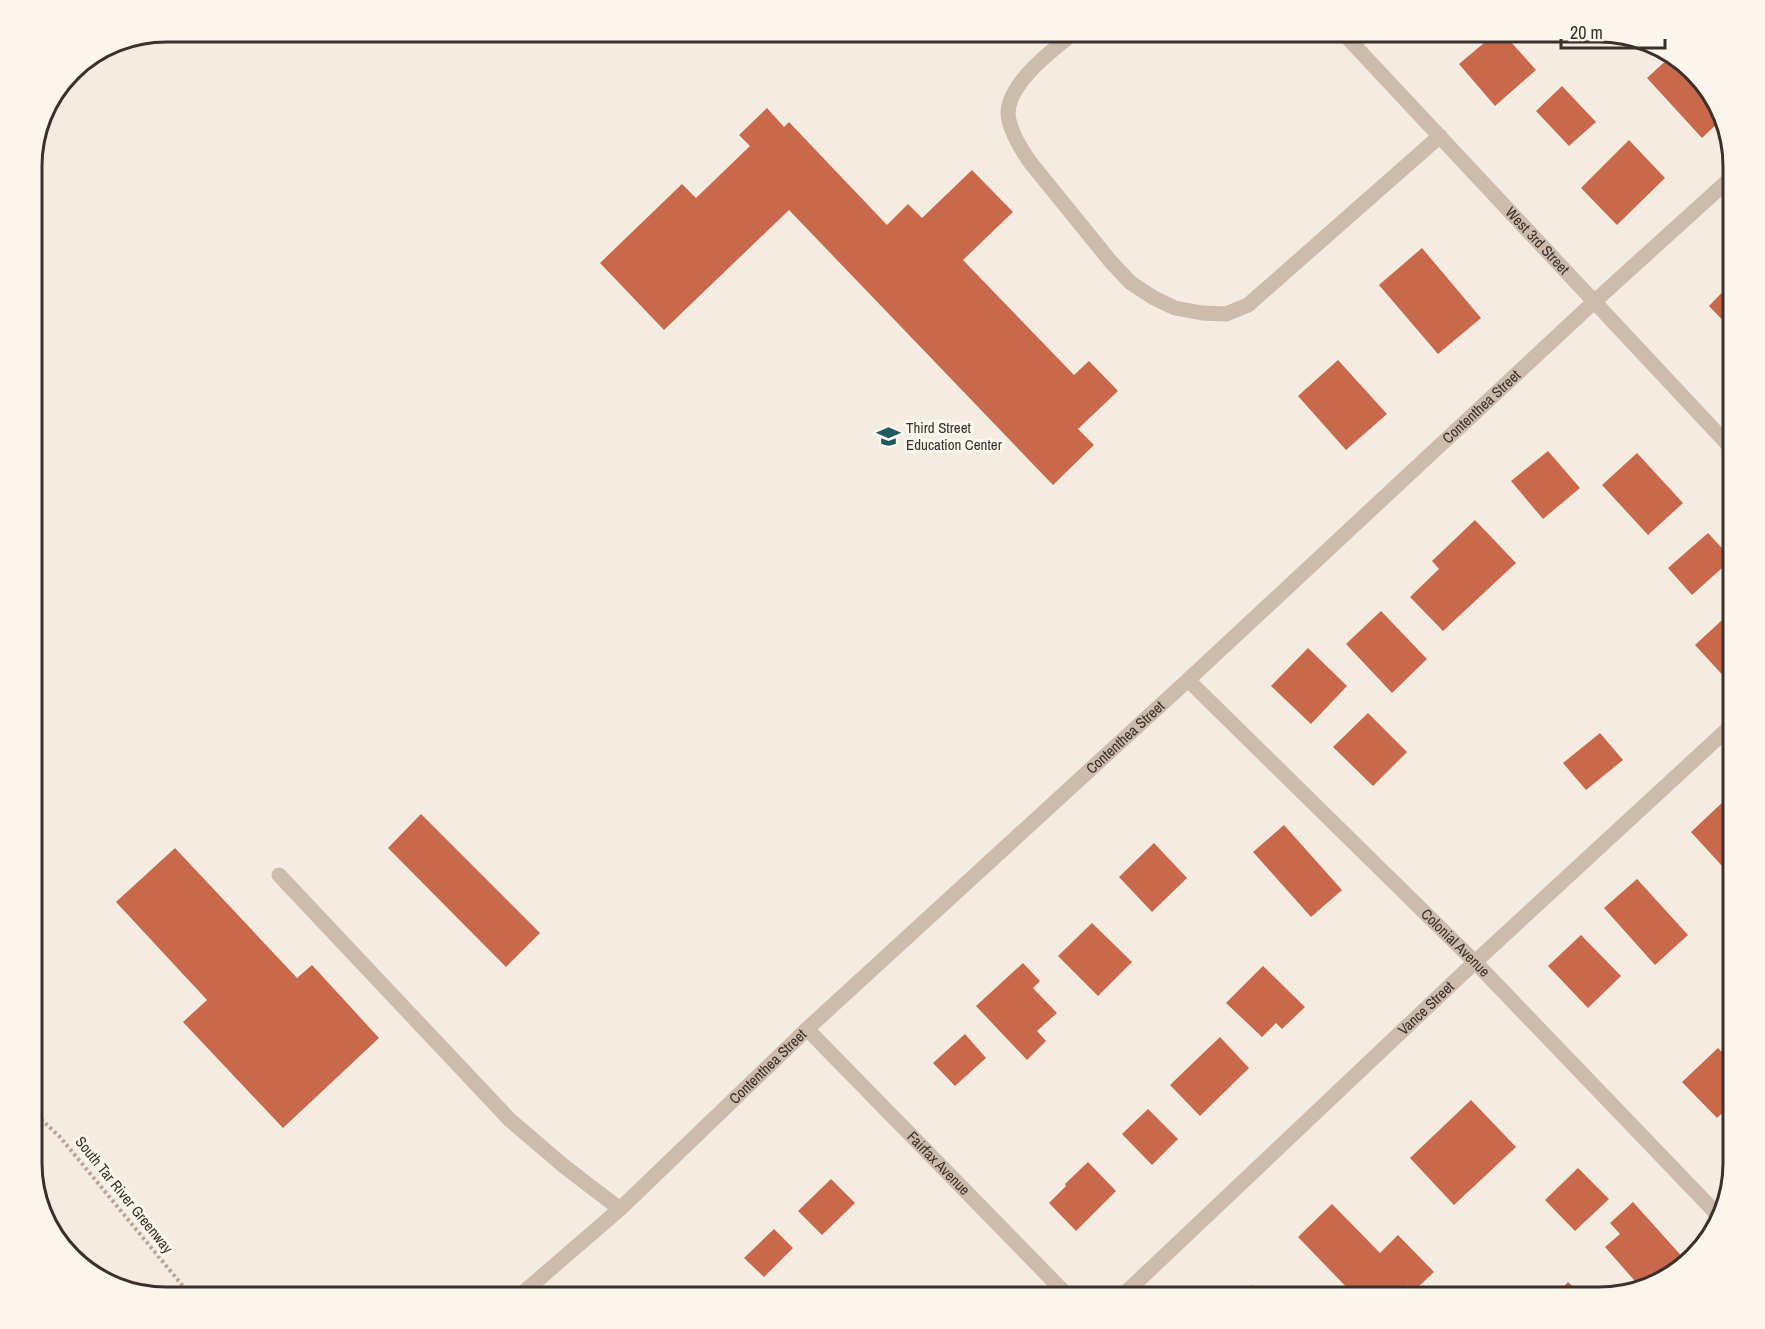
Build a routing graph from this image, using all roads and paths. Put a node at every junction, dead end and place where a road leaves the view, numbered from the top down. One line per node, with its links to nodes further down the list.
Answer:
1 (1063, 42): 3 (street)
2 (1351, 42): 3 (street, West 3rd Street)
3 (1440, 136): 5 (street, West 3rd Street)
4 (1723, 186): 5 (street, Contenthea Street)
5 (1595, 301): 6 (street, West 3rd Street); 7 (street, Contenthea Street)
6 (1723, 438)
7 (1188, 680): 10 (street, Colonial Avenue); 11 (street, Contenthea Street)
8 (1723, 734): 10 (street, Vance Street)
9 (279, 875): 13 (street)
10 (1475, 962): 14 (street, Colonial Avenue); 18 (street, Vance Street)
11 (807, 1029): 13 (street, Contenthea Street); 17 (street, Fairfax Avenue)
12 (42, 1120): 15 (path, South Tar River Greenway)
13 (621, 1209): 16 (street, Contenthea Street)
14 (1713, 1210)
15 (184, 1287)
16 (531, 1287)
17 (1059, 1287)
18 (1133, 1287)

